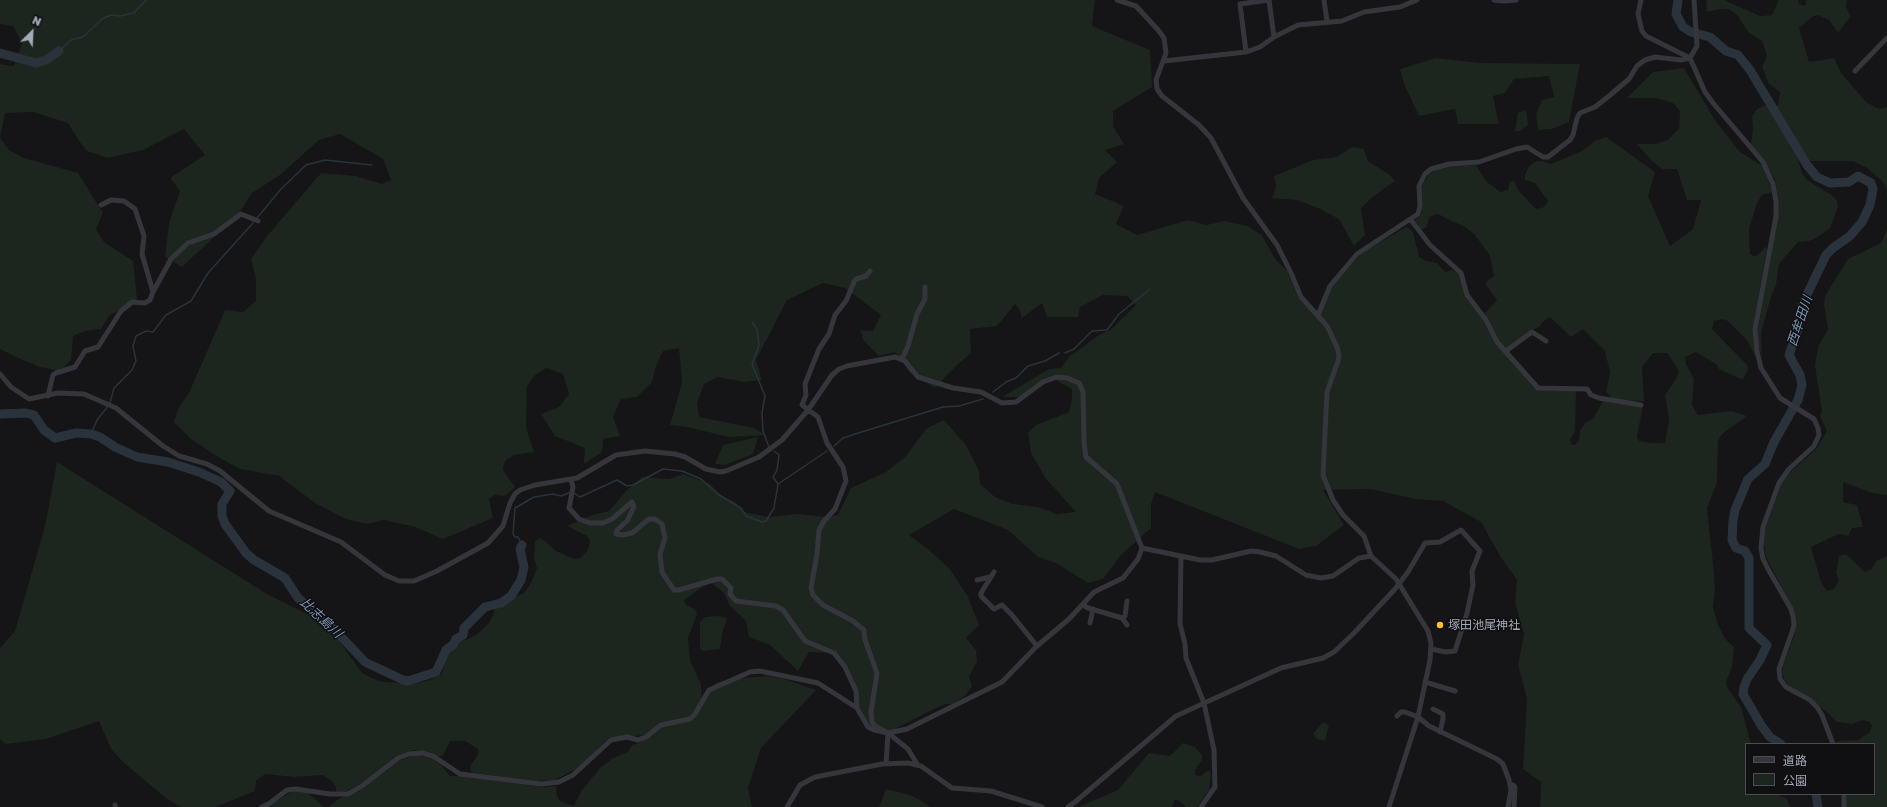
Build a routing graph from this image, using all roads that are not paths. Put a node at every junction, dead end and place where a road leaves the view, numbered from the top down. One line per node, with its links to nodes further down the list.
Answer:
1 (1117, 0): 14 (street)
2 (1269, 0): 10 (street); 12 (street)
3 (1324, 0): 9 (street)
4 (1417, 0): 9 (street)
5 (1494, 0): 6 (street)
6 (1516, 0)
7 (1641, 0): 13 (street)
8 (1694, 0): 13 (street)
9 (1327, 21): 10 (street)
10 (1274, 37): 12 (street)
11 (1887, 38): 15 (street)
12 (1246, 52): 14 (street)
13 (1690, 58): 17 (street); 53 (street)
14 (1164, 61): 22 (street)
15 (1855, 71)
16 (101, 205): 21 (street)
17 (1411, 220): 22 (street); 24 (street)
18 (258, 221): 21 (street)
19 (870, 271): 29 (street)
20 (925, 287): 25 (street)
21 (152, 292): 27 (street)
22 (1318, 315): 33 (street)
23 (1546, 341): 24 (street)
24 (1506, 351): 28 (street)
25 (902, 359): 29 (street); 31 (street)
26 (0, 374): 27 (street)
27 (48, 396): 30 (street)
28 (1641, 405)
29 (808, 410): 30 (street); 52 (street)
30 (571, 480): 47 (street)
31 (1142, 548): 32 (street); 37 (street)
32 (1181, 556): 33 (street); 46 (street)
33 (1371, 556): 35 (street)
34 (977, 580): 42 (street)
35 (1398, 584): 43 (street); 43 (street); 46 (street)
36 (1127, 601): 39 (street)
37 (1083, 604): 38 (street); 42 (street)
38 (1093, 609): 39 (street); 40 (street)
39 (1122, 618): 41 (street)
40 (1090, 623)
41 (1127, 625)
42 (1037, 646): 52 (street)
43 (1431, 649): 44 (street)
44 (1425, 682): 45 (street); 50 (street)
45 (1455, 691)
46 (1204, 703): 61 (street); 62 (street)
47 (857, 708): 52 (street); 58 (street)
48 (1433, 709): 51 (street)
49 (1397, 716): 50 (street)
50 (1418, 717): 51 (street); 63 (street)
51 (1440, 732): 56 (street)
52 (888, 733): 54 (street); 55 (street)
53 (1833, 743)
54 (886, 764): 55 (street); 59 (street)
55 (917, 764): 60 (street)
56 (1510, 784): 64 (street); 65 (street)
57 (1844, 795): 66 (street)
58 (262, 807)
59 (787, 807)
60 (1042, 807)
61 (1068, 807)
62 (1201, 807)
63 (1389, 807)
64 (1508, 807)
65 (1514, 807)
66 (1844, 807)

